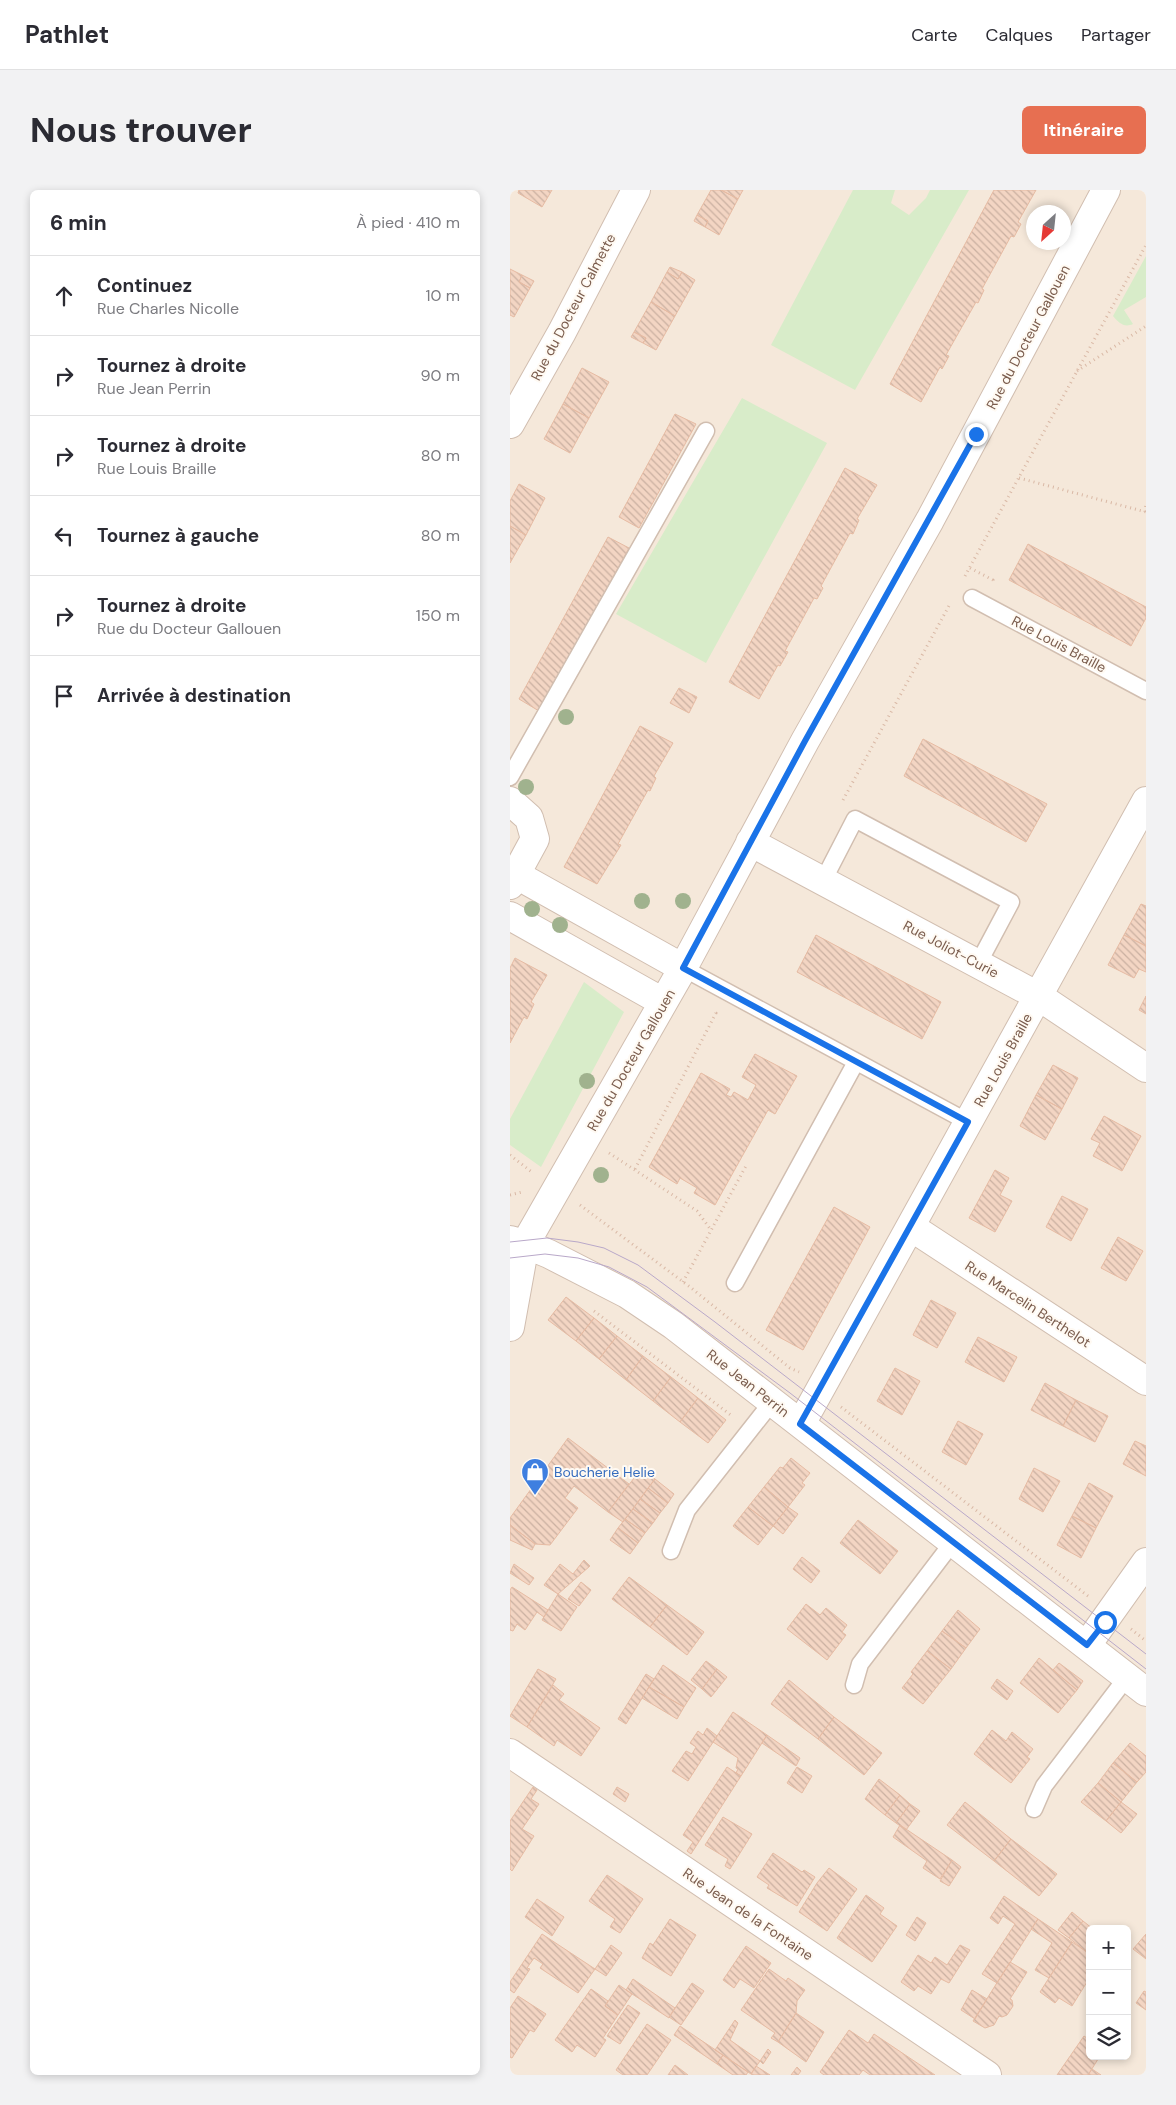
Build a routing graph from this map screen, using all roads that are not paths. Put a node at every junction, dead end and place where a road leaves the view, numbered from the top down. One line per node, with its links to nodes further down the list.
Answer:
1 (636, 190): 3 (street, Rue du Docteur Calmette)
2 (1106, 190): 10 (street, Rue du Docteur Gallouen)
3 (510, 424)
4 (706, 431): 7 (lane)
5 (972, 598): 6 (lane, Rue Louis Braille)
6 (1146, 690)
7 (510, 777)
8 (510, 801): 11 (street)
9 (1144, 810): 16 (street, Rue Louis Braille)
10 (750, 842): 12 (street, Rue Joliot-Curie); 15 (street, Rue du Docteur Gallouen)
11 (513, 879): 15 (street)
12 (823, 881): 14 (street, Rue Joliot-Curie); 14 (lane)
13 (510, 916): 17 (street)
14 (978, 964): 16 (street, Rue Joliot-Curie)
15 (683, 968): 17 (street, Rue du Docteur Gallouen); 18 (lane)
16 (1038, 996): 19 (street, Rue Joliot-Curie); 20 (street, Rue Louis Braille)
17 (663, 1002): 22 (street, Rue du Docteur Gallouen)
18 (856, 1062): 20 (lane); 23 (lane)
19 (1146, 1068)
20 (968, 1122): 21 (street, Rue Louis Braille)
21 (911, 1227): 25 (street, Rue Marcelin Berthelot); 27 (street, Rue Louis Braille)
22 (518, 1242): 24 (street, Rue du Docteur Gallouen); 26 (street, Rue Jean Perrin)
23 (735, 1283)
24 (510, 1327)
25 (1146, 1381)
26 (772, 1402): 27 (street, Rue Jean Perrin); 29 (lane)
27 (800, 1424): 28 (street, Rue Jean Perrin)
28 (953, 1542): 31 (street, Rue Jean Perrin); 32 (lane)
29 (671, 1551)
30 (1146, 1562): 31 (street)
31 (1087, 1645): 33 (street, Rue Jean Perrin)
32 (854, 1685)
33 (1137, 1685): 35 (lane)
34 (510, 1753): 36 (street, Rue Jean de la Fontaine)
35 (1034, 1810)
36 (987, 2075)

